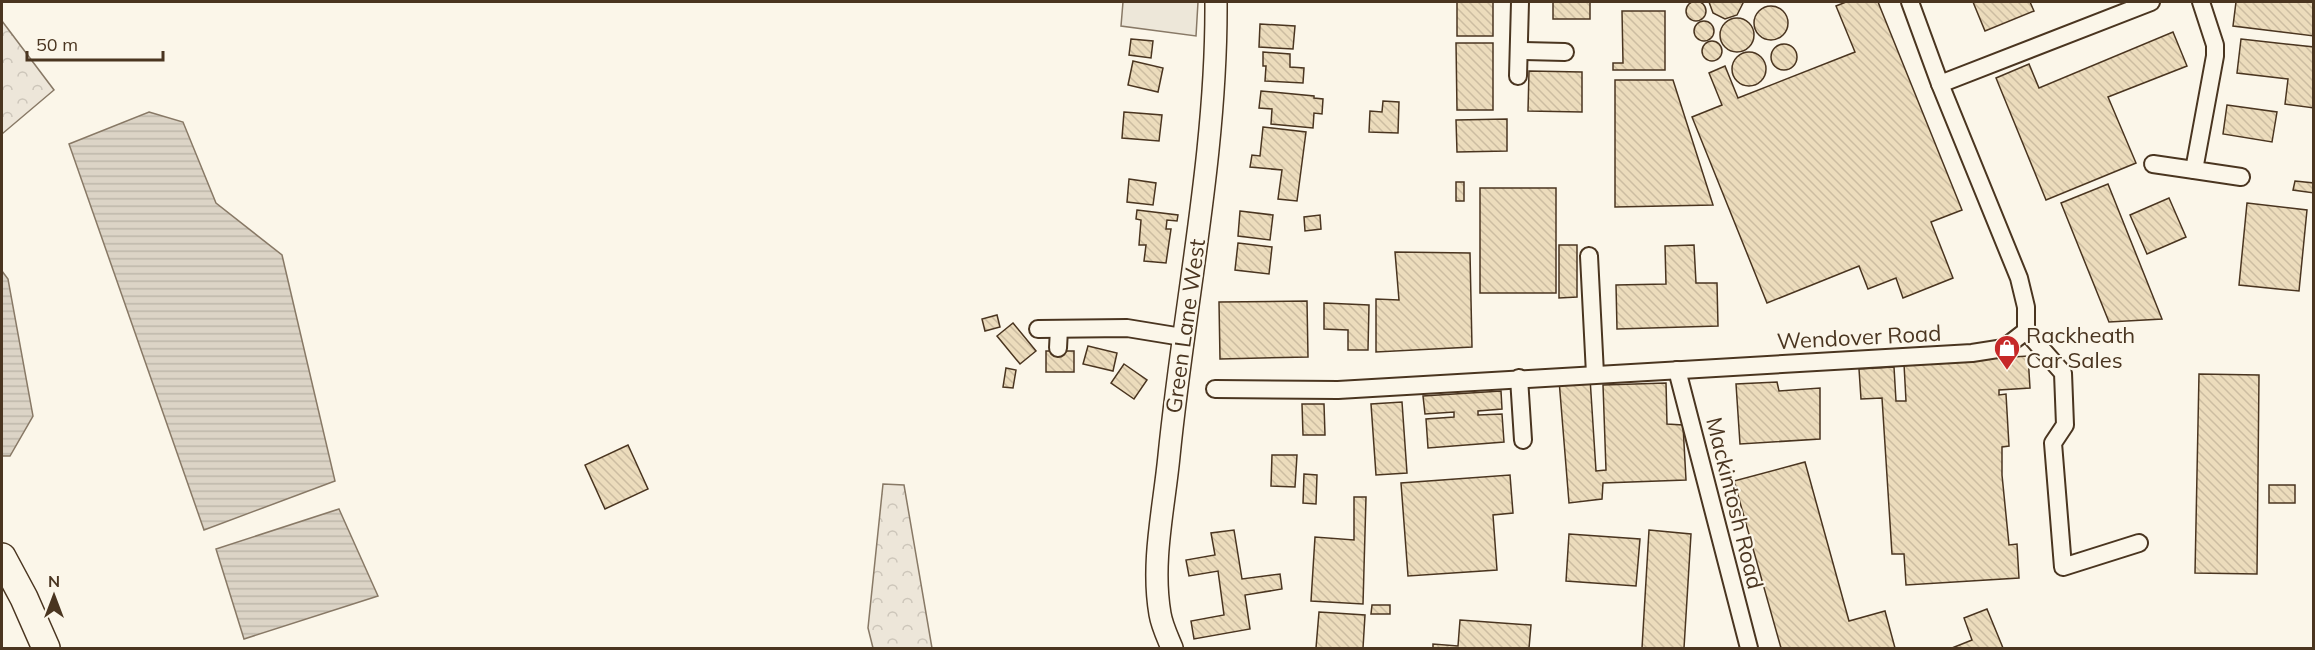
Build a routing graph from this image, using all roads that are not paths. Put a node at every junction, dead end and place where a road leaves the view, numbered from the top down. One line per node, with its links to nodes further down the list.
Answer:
1 (1216, 2): 17 (street, Green Lane West)
2 (1520, 2): 6 (street)
3 (1910, 2): 9 (street)
4 (2151, 2): 9 (street)
5 (2200, 2): 11 (street)
6 (1519, 51): 7 (street); 8 (street)
7 (1565, 52)
8 (1518, 76)
9 (1940, 84): 16 (street)
10 (2153, 164): 11 (street)
11 (2194, 170): 12 (street)
12 (2241, 177)
13 (1588, 256): 20 (street)
14 (1038, 328): 15 (street)
15 (1059, 328): 17 (street); 18 (street)
16 (2026, 331): 19 (street, Wendover Road); 24 (street)
17 (1182, 337): 27 (street, Green Lane West)
18 (1058, 348)
19 (1677, 370): 20 (street, Wendover Road); 28 (street, Mackintosh Road)
20 (1595, 374): 21 (street, Wendover Road)
21 (1519, 378): 22 (street, Wendover Road); 23 (street)
22 (1215, 389)
23 (1523, 440)
24 (2139, 543)
25 (2, 557): 26 (highway)
26 (46, 648)
27 (1172, 648)
28 (1749, 648)

